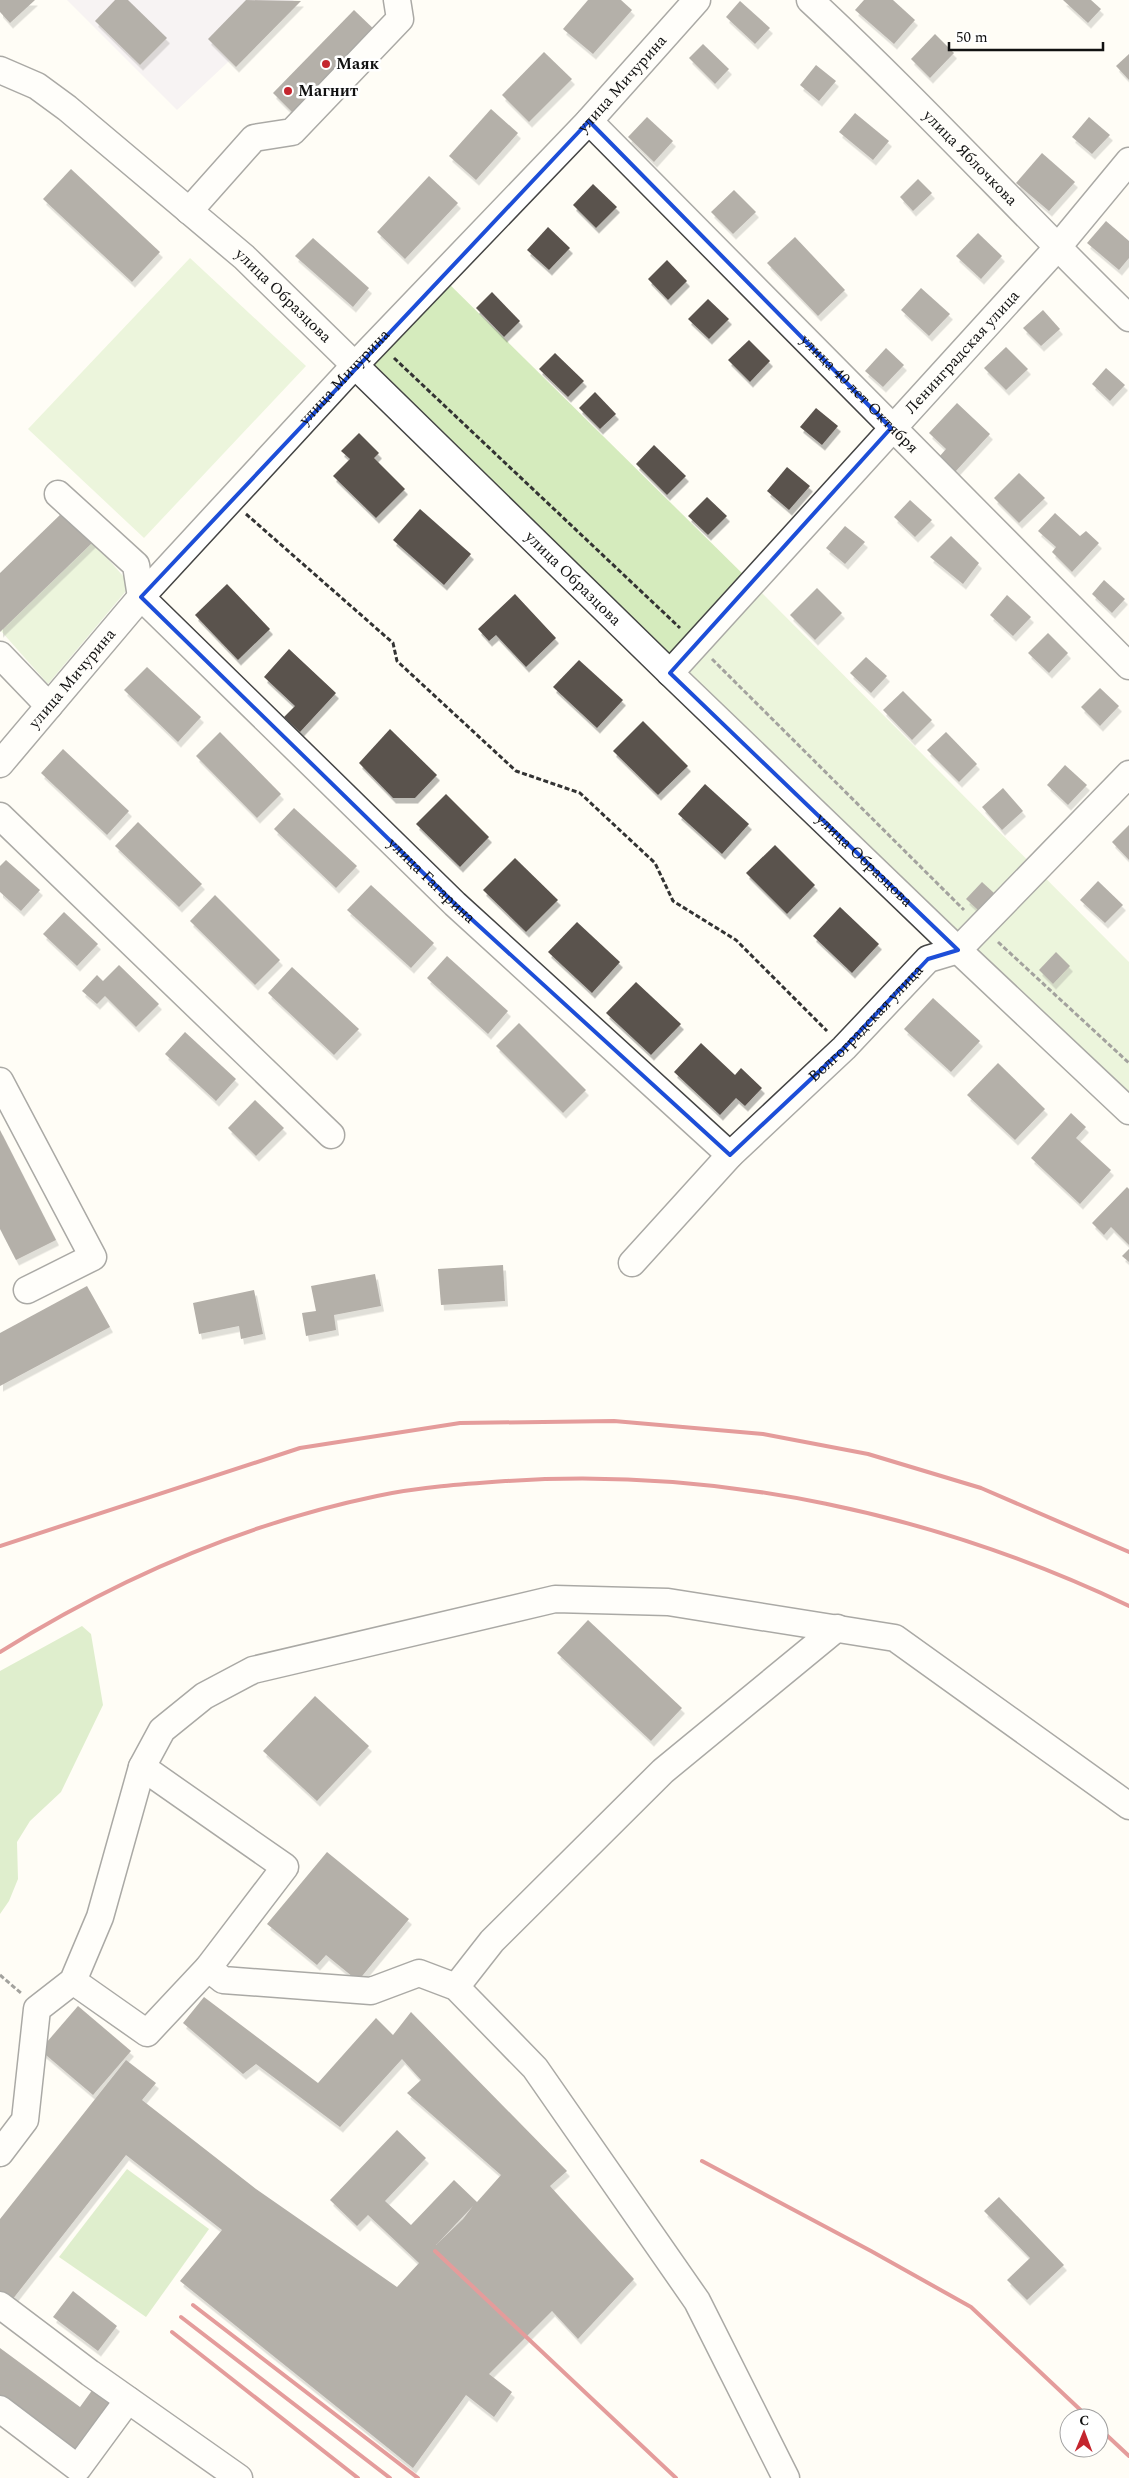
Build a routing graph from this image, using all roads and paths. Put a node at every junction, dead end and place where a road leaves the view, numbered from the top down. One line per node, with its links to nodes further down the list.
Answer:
1 (397, 0): 7 (street)
2 (697, 0): 5 (street, улица Мичурина)
3 (810, 0): 8 (street, улица Яблочкова)
4 (0, 70): 7 (street, улица Образцова)
5 (589, 121): 10 (street, улица Мичурина); 12 (street, улица 40 лет Октября)
6 (1129, 161): 8 (street, Ленинградская улица)
7 (189, 211): 11 (street, улица Образцова)
8 (1057, 248): 9 (street, улица Яблочкова); 12 (street, Ленинградская улица)
9 (1129, 318)
10 (377, 342): 11 (street, улица Мичурина); 16 (path)
11 (355, 365): 14 (street, улица Мичурина); 19 (street, улица Образцова)
12 (891, 428): 16 (street, Ленинградская улица); 18 (street, улица 40 лет Октября)
13 (58, 494): 15 (street)
14 (230, 500): 15 (street, улица Мичурина); 26 (path)
15 (141, 597): 20 (street, улица Мичурина); 31 (street, улица Гагарина)
16 (697, 644): 19 (street, Ленинградская улица); 24 (path)
17 (0, 655): 20 (street)
18 (1129, 666)
19 (670, 673): 25 (street, улица Образцова)
20 (49, 706): 21 (street, улица Мичурина)
21 (0, 764)
22 (1129, 774): 24 (street, Волгоградская улица)
23 (0, 816): 30 (street)
24 (981, 927): 25 (street, Волгоградская улица); 27 (path)
25 (958, 950): 26 (street, Волгоградская улица); 29 (street, улица Образцова)
26 (844, 1048): 31 (street, Волгоградская улица)
27 (1129, 1063)
28 (0, 1081): 33 (street)
29 (1129, 1111)
30 (331, 1135)
31 (730, 1155): 32 (street, Волгоградская улица)
32 (632, 1263)
33 (27, 1290)
34 (837, 1628): 35 (street); 36 (street); 40 (street)
35 (142, 1767): 37 (street); 39 (street)
36 (1129, 1806)
37 (208, 1968): 39 (street); 40 (street)
38 (0, 1974): 41 (path)
39 (73, 1981): 41 (street)
40 (456, 1987): 47 (street)
41 (37, 2009): 42 (street)
42 (0, 2153)
43 (0, 2305): 44 (street)
44 (128, 2400): 45 (street); 46 (street)
45 (0, 2409)
46 (239, 2478)
47 (786, 2478)

